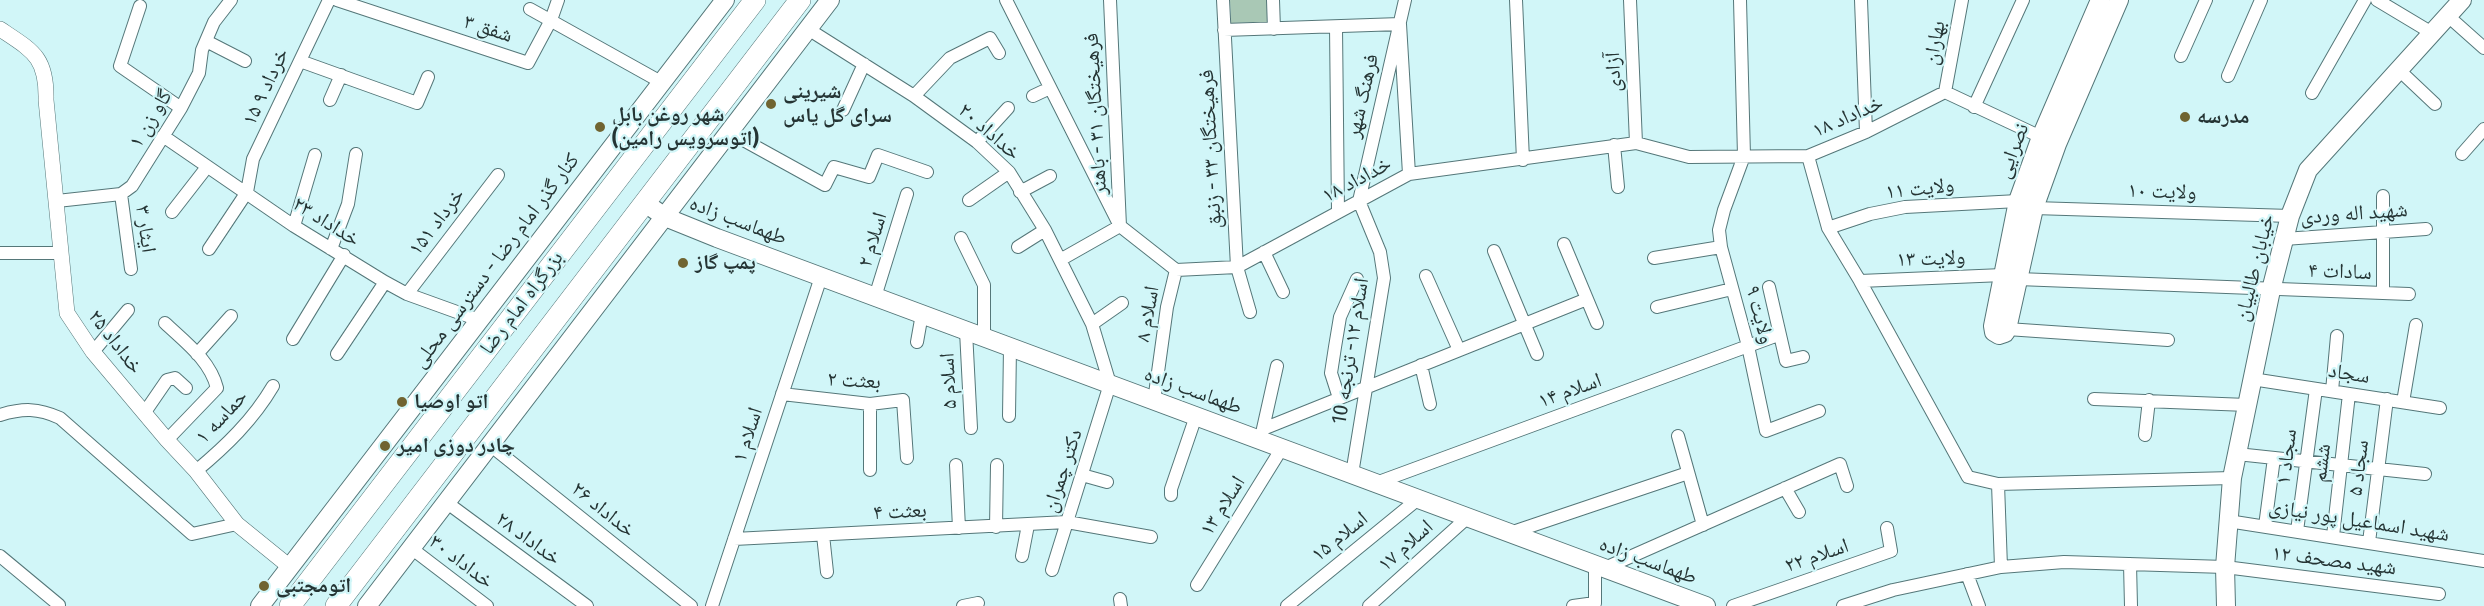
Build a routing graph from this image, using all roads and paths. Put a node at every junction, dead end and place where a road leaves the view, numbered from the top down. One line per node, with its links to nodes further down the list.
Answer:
1 (231, 0): 39 (street, گاو زن ۱)
2 (328, 0): 44 (street, ۱۵ خرداد ۹)
3 (337, 0): 31 (street, شفق ۳)
4 (558, 0): 31 (street, شفق ۳)
5 (724, 0): 50 (main road, کنار گذر امام رضا - دسترسی محلی)
6 (755, 0): 167 (highway, بزرگراه امام رضا)
7 (800, 0): 91 (highway, بزرگراه امام رضا)
8 (830, 0): 35 (main road)
9 (1006, 0): 51 (street)
10 (1110, 0): 98 (street, فرهیختگان ۳۱ - باهنر)
11 (1223, 0): 37 (street, فرهیختگان ۳۳ - زنبق)
12 (1273, 0): 36 (street)
13 (1405, 0): 32 (street, فرهنگ شهر)
14 (1516, 0): 75 (street)
15 (1630, 0): 68 (street, آزادی)
16 (1740, 0): 73 (street)
17 (1861, 0): 64 (street)
18 (1962, 0): 52 (street, بهاران)
19 (2023, 0): 58 (street)
20 (2100, 0): 66 (main road, نصرایی)
21 (2119, 0): 92 (main road)
22 (2206, 0): 42 (street)
23 (2261, 0): 48 (street)
24 (2365, 0): 53 (street)
25 (2377, 0): 27 (street)
26 (2462, 0): 30 (main road, خیابان طالبیان)
27 (2392, 4): 38 (street)
28 (140, 6): 59 (street)
29 (530, 9): 31 (street)
30 (2448, 16): 38 (main road, خیابان طالبیان); 40 (street)
31 (551, 20): 50 (street)
32 (1400, 24): 33 (street); 79 (street); 90 (street, فرهنگ شهر)
33 (1336, 27): 36 (street); 94 (street)
34 (0, 29): 89 (street, خداداد ۲۵)
35 (808, 29): 45 (street, خداداد ۲۰); 63 (main road)
36 (1274, 29): 37 (street)
37 (1224, 30): 117 (street, فرهیختگان ۳۳ - زنبق)
38 (2432, 33): 46 (main road, خیابان طالبیان)
39 (206, 41): 43 (street); 59 (street, گاو زن ۱)
40 (2484, 48)
41 (999, 53): 54 (street)
42 (2181, 56)
43 (245, 61)
44 (300, 61): 47 (street); 83 (street, ۱۵ خرداد ۹)
45 (864, 64): 54 (street, خداداد ۲۰); 61 (street)
46 (2399, 70): 57 (street); 95 (main road, خیابان طالبیان)
47 (341, 75): 49 (street); 56 (street)
48 (2228, 76)
49 (428, 78)
50 (661, 82): 141 (main road, کنار گذر امام رضا - دسترسی محلی)
51 (1050, 88): 55 (street); 98 (street)
52 (1945, 93): 58 (street); 64 (street, خداداد ۱۸)
53 (2312, 93)
54 (914, 96): 67 (street, خداداد ۲۰)
55 (1033, 96)
56 (330, 100)
57 (2435, 104)
58 (1974, 107): 66 (street)
59 (181, 108): 65 (street, گاو زن ۱)
60 (1008, 108): 67 (street)
61 (843, 110)
62 (2484, 129): 71 (street)
63 (729, 132): 77 (street); 96 (main road)
64 (1866, 132): 74 (street, خداداد ۱۸)
65 (163, 136): 76 (street, خداداد ۲۳); 85 (street, گاو زن ۱)
66 (2042, 137): 92 (main road, نصرایی)
67 (977, 142): 78 (street, خداداد ۲۰)
68 (1636, 143): 69 (street, خداداد ۱۸); 73 (street, خداداد ۱۸)
69 (1614, 145): 75 (street, خداداد ۱۸); 82 (street)
70 (356, 154): 109 (street)
71 (2462, 154)
72 (315, 155): 97 (street)
73 (1744, 156): 74 (street, خداداد ۱۸); 107 (street, ولایت ۹)
74 (1808, 156): 99 (street)
75 (1523, 160): 79 (street, خداداد ۱۸)
76 (207, 167): 83 (street, خداداد ۲۳); 93 (street)
77 (927, 172)
78 (1009, 172): 84 (street, خداداد ۲۰); 88 (street)
79 (1410, 174): 90 (street, خداداد ۱۸)
80 (498, 175): 131 (street, ۱۵خرداد ۱)
81 (1050, 176): 84 (street)
82 (1618, 187)
83 (247, 192): 97 (street, خداداد ۲۳); 108 (street)
84 (1020, 192): 101 (street, خداداد ۲۰)
85 (121, 194): 89 (street); 118 (street, ایثار ۳)
86 (907, 194): 133 (street, اسلام ۲)
87 (2383, 195): 102 (street)
88 (969, 200)
89 (57, 201): 113 (street, خداداد ۲۵)
90 (1359, 201): 94 (street, خداداد ۱۸); 170 (street, اسلام ۱۲- ترنجه 10)
91 (645, 203): 96 (main road, طهماسب زاده); 156 (highway, بزرگراه امام رضا)
92 (2026, 204): 95 (street, ولایت ۱۰); 99 (street, ولایت ۱۱); 122 (main road, نصرایی)
93 (172, 212)
94 (1338, 212): 111 (street, خداداد ۱۸)
95 (2290, 216): 104 (main road, خیابان طالبیان)
96 (665, 217): 121 (main road, طهماسب زاده); 188 (main road)
97 (294, 226): 109 (street, خداداد ۲۳)
98 (1120, 226): 116 (street); 119 (street)
99 (1828, 228): 124 (street)
100 (2426, 229): 102 (street, شهید اله وردی)
101 (1045, 230): 106 (street); 116 (street, خداداد ۲۰)
102 (2384, 232): 104 (street, شهید اله وردی); 130 (street)
103 (960, 238): 151 (street)
104 (2284, 238): 128 (main road, خیابان طالبیان)
105 (1564, 244): 134 (street)
106 (1018, 247)
107 (1721, 247): 115 (street); 127 (street, ولایت ۹)
108 (209, 249)
109 (331, 249): 114 (street, خداداد ۲۳)
110 (1494, 251): 145 (street)
111 (1264, 252): 117 (street, خداداد ۱۸); 129 (street)
112 (0, 253): 113 (street)
113 (61, 253): 159 (street, خداداد ۲۵)
114 (345, 255): 125 (street, خداداد ۲۳); 152 (street)
115 (1654, 258)
116 (1060, 260): 144 (street, خداداد ۲۰)
117 (1237, 267): 119 (street, خداداد ۱۸); 138 (street, فرهیختگان ۳۳ - زنبق)
118 (131, 269)
119 (1176, 270): 179 (street, اسلام ۸)
120 (1426, 276): 158 (street)
121 (821, 277): 133 (main road, طهماسب زاده); 174 (street, اسلام ۱)
122 (2011, 277): 124 (street, ولایت ۱۳); 128 (street, ولایت ۱۳); 147 (main road, نصرایی)
123 (1357, 279): 176 (street)
124 (1860, 281): 217 (street)
125 (385, 282): 131 (street, خداداد ۲۳); 161 (street)
126 (1769, 287): 149 (street)
127 (1732, 289): 136 (street); 155 (street, ولایت ۹)
128 (2271, 290): 130 (street, سادات ۴); 166 (main road, خیابان طالبیان)
129 (1283, 292)
130 (2383, 293): 132 (street, سادات ۴)
131 (408, 294): 141 (street, خداداد ۲۳)
132 (2409, 294)
133 (875, 297): 139 (main road, طهماسب زاده)
134 (1587, 298): 143 (street); 145 (street)
135 (1122, 303): 144 (street)
136 (1657, 307)
137 (128, 310): 159 (street)
138 (1250, 312)
139 (922, 314): 148 (main road, طهماسب زاده); 154 (street)
140 (231, 316): 160 (street)
141 (479, 320): 192 (main road, کنار گذر امام رضا - دسترسی محلی)
142 (165, 323): 160 (street)
143 (1597, 323)
144 (1092, 324): 168 (street, خداداد ۲۰)
145 (1525, 324): 158 (street); 162 (street)
146 (2416, 325): 181 (street)
147 (2000, 328): 153 (street)
148 (966, 331): 151 (main road, طهماسب زاده); 193 (street, اسلام ۵)
149 (1778, 335): 155 (street, اسلام ۱۴); 163 (street)
150 (2337, 336): 173 (street)
151 (984, 337): 157 (main road, طهماسب زاده)
152 (293, 339)
153 (2168, 340)
154 (917, 342)
155 (1748, 346): 186 (street, ولایت ۹); 216 (street, اسلام ۱۴)
156 (534, 347): 188 (main road); 262 (highway, بزرگراه امام رضا)
157 (1010, 347): 168 (main road, طهماسب زاده); 190 (street)
158 (1459, 350): 164 (street)
159 (93, 352): 187 (street, خداداد ۲۵)
160 (197, 354): 197 (street)
161 (337, 354)
162 (1538, 354)
163 (1803, 357)
164 (1421, 365): 170 (street); 183 (street)
165 (1277, 366): 194 (street)
166 (2253, 379): 172 (street, سجاد); 184 (main road, خیابان طالبیان)
167 (461, 382): 192 (main road); 253 (highway, بزرگراه امام رضا)
168 (1110, 384): 179 (main road, طهماسب زاده); 213 (street, دکتر چمران)
169 (273, 386): 209 (street, حماسه ۱)
170 (1367, 387): 176 (street); 211 (street, اسلام ۱۲- ترنجه 10)
171 (186, 388): 187 (street)
172 (2316, 388): 173 (street, سجاد); 203 (street, سجاد ۱)
173 (2332, 391): 175 (street, سجاد)
174 (782, 394): 182 (street, بعثت ۲); 239 (street, اسلام ۱)
175 (2349, 394): 178 (street, سجاد); 206 (street, ششم)
176 (1339, 398): 194 (street)
177 (2094, 399): 180 (street)
178 (2387, 399): 181 (street, سجاد); 207 (street, سجاد ۵)
179 (1154, 400): 191 (main road, طهماسب زاده)
180 (2150, 400): 184 (street); 195 (street)
181 (2403, 402): 185 (street, سجاد)
182 (870, 404): 201 (street, بعثت ۲); 208 (street)
183 (1430, 404)
184 (2247, 405): 200 (main road, خیابان طالبیان)
185 (2440, 408)
186 (1818, 411)
187 (145, 412): 197 (street, خداداد ۲۵)
188 (515, 412): 198 (main road)
189 (0, 415): 227 (street)
190 (1010, 416)
191 (1196, 416): 194 (main road, طهماسب زاده); 220 (street)
192 (402, 421): 247 (main road, کنار گذر امام رضا - دسترسی محلی)
193 (971, 428)
194 (1261, 434): 199 (main road, طهماسب زاده)
195 (2145, 435)
196 (1678, 436): 210 (street)
197 (166, 440): 209 (street, خداداد ۲۵)
198 (490, 445): 222 (main road); 266 (street, خداداد ۲۶)
199 (1282, 448): 211 (main road, طهماسب زاده); 254 (street, اسلام ۱۳)
200 (2237, 454): 202 (street); 214 (main road, خیابان طالبیان)
201 (907, 458)
202 (2274, 458): 203 (street); 230 (street)
203 (2306, 461): 206 (street); 235 (street, سجاد ۱)
204 (956, 465): 232 (street)
205 (997, 465): 231 (street)
206 (2341, 465): 207 (street); 237 (street, ششم)
207 (2379, 469): 212 (street); 240 (street, سجاد ۵)
208 (870, 470)
209 (196, 471): 227 (street, خداداد ۲۵)
210 (1688, 473): 229 (street); 234 (street)
211 (1352, 474): 216 (main road, طهماسب زاده)
212 (2425, 474)
213 (1082, 475): 215 (street); 226 (street, دکتر چمران)
214 (2232, 478): 217 (street); 225 (main road, خیابان طالبیان)
215 (1107, 482)
216 (1376, 483): 221 (main road, طهماسب زاده)
217 (1998, 484): 248 (street)
218 (1847, 486): 219 (street)
219 (1785, 488): 223 (street); 229 (street)
220 (1171, 495)
221 (1418, 499): 224 (main road, طهماسب زاده); 269 (street, اسلام ۱۵)
222 (446, 502): 241 (main road); 265 (street, خداداد ۲۸)
223 (1799, 512)
224 (1468, 517): 234 (main road, طهماسب زاده); 259 (street, اسلام ۱۷)
225 (2228, 521): 230 (street, شهید اسماعیل پور نیازی); 249 (main road, خیابان طالبیان)
226 (1067, 522): 228 (street, بعثت ۴); 238 (street, بعثت ۴); 250 (street, دکتر چمران)
227 (237, 524): 247 (street, خداداد ۲۵)
228 (1028, 525): 231 (street, بعثت ۴); 243 (street)
229 (1703, 525): 246 (street)
230 (2265, 526): 235 (street, شهید اسماعیل پور نیازی)
231 (996, 527): 232 (street, بعثت ۴)
232 (959, 528): 236 (street, بعثت ۴)
233 (1887, 528): 271 (street, اسلام ۲۲)
234 (1505, 531): 246 (main road, طهماسب زاده)
235 (2297, 531): 237 (street, شهید اسماعیل پور نیازی)
236 (823, 535): 239 (street, بعثت ۴); 251 (street)
237 (2333, 536): 240 (street, شهید اسماعیل پور نیازی)
238 (1151, 537)
239 (734, 539): 267 (street, اسلام ۱)
240 (2369, 542): 244 (street, شهید اسماعیل پور نیازی)
241 (411, 548): 263 (main road); 264 (street, خداداد ۳۰)
242 (0, 556): 258 (street)
243 (1022, 556)
244 (2484, 561)
245 (2130, 564): 248 (street, شهید مصحف ۱۲); 249 (street, شهید مصحف ۱۲); 274 (street)
246 (1600, 566): 257 (main road, طهماسب زاده); 270 (street)
247 (290, 567): 253 (main road); 260 (main road, کنار گذر امام رضا - دسترسی محلی)
248 (2001, 567): 252 (street, شهید مصحف ۱۲)
249 (2225, 567): 255 (street, شهید مصحف ۱۲); 275 (main road, خیابان طالبیان)
250 (1052, 570)
251 (827, 572)
252 (1967, 574): 272 (street, شهید مصحف ۱۲); 273 (street)
253 (309, 582): 261 (highway, بزرگراه امام رضا)
254 (1197, 585)
255 (2439, 594)
256 (978, 603): 268 (street)
257 (1696, 604)
258 (59, 605)
259 (1371, 605)
260 (260, 606)
261 (290, 606)
262 (336, 606)
263 (367, 606)
264 (487, 606)
265 (587, 606)
266 (691, 606)
267 (712, 606)
268 (963, 606)
269 (1287, 606)
270 (1573, 606)
271 (1732, 606)
272 (1843, 606)
273 (1979, 606)
274 (2131, 606)
275 (2226, 606)

